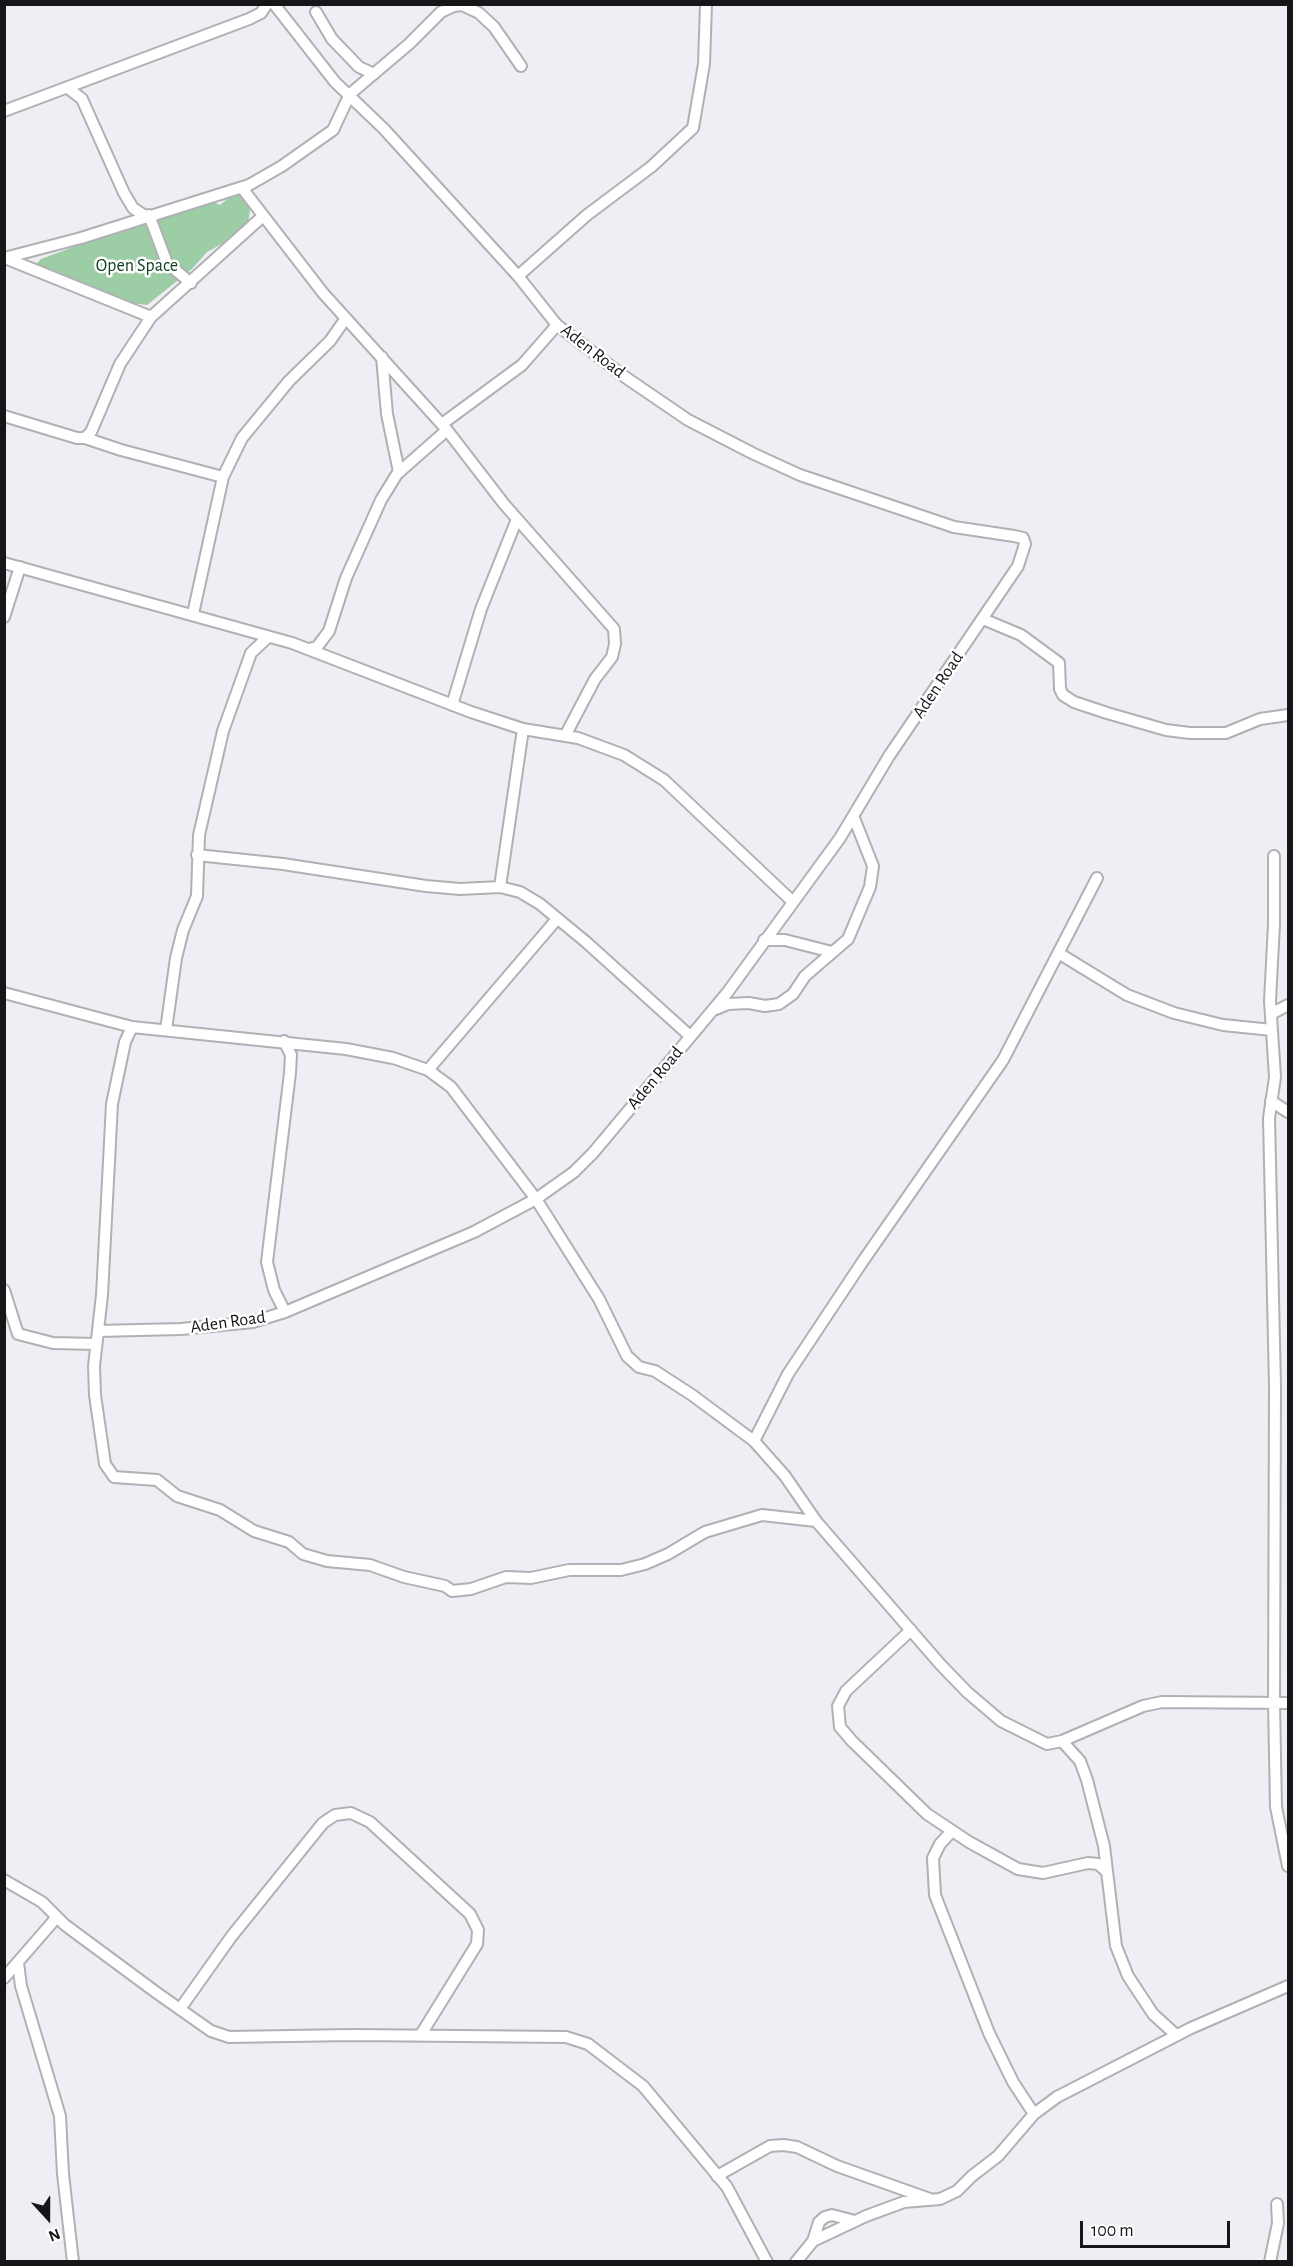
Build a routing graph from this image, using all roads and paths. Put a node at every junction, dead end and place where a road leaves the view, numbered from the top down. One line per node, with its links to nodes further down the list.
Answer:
1 (267, 4): 7 (street)
2 (274, 4): 8 (street, Aden Road)
3 (706, 4): 14 (street)
4 (316, 12): 6 (street)
5 (521, 66): 6 (street)
6 (374, 74): 8 (street)
7 (68, 88): 9 (street); 11 (street)
8 (350, 94): 10 (street); 14 (street, Aden Road)
9 (4, 111)
10 (242, 188): 11 (street); 12 (street)
11 (147, 216): 13 (street); 15 (street)
12 (262, 217): 15 (street); 17 (street)
13 (6, 257): 16 (street)
14 (518, 276): 18 (street, Aden Road)
15 (191, 283): 16 (street)
16 (151, 317): 22 (street)
17 (346, 318): 19 (street); 24 (street)
18 (557, 325): 21 (street); 30 (street, Aden Road)
19 (382, 356): 21 (street); 23 (street)
20 (4, 416): 22 (street)
21 (444, 427): 23 (street); 25 (street)
22 (86, 438): 24 (street)
23 (399, 472): 31 (street)
24 (223, 477): 28 (street)
25 (517, 519): 37 (street); 40 (street)
26 (4, 563): 27 (street)
27 (20, 567): 28 (street); 29 (street)
28 (193, 614): 32 (street)
29 (4, 617)
30 (983, 619): 38 (street); 41 (street, Aden Road)
31 (329, 631): 34 (street); 36 (street)
32 (249, 632): 33 (street); 35 (street)
33 (268, 637): 34 (street); 35 (street)
34 (309, 649): 36 (street)
35 (251, 653): 42 (street)
36 (332, 658): 37 (street)
37 (452, 705): 39 (street)
38 (1288, 715)
39 (523, 729): 40 (street); 45 (street)
40 (565, 736): 46 (street)
41 (854, 818): 46 (street, Aden Road); 49 (street)
42 (197, 855): 45 (street); 56 (street)
43 (1274, 856): 54 (street)
44 (1097, 878): 50 (street)
45 (500, 887): 47 (street)
46 (793, 902): 48 (street, Aden Road)
47 (557, 919): 58 (street); 60 (street)
48 (764, 940): 49 (street); 53 (street, Aden Road)
49 (831, 952): 53 (street)
50 (1060, 954): 57 (street); 68 (street)
51 (4, 993): 55 (street)
52 (1288, 1005): 54 (street)
53 (713, 1010): 58 (street, Aden Road)
54 (1271, 1014): 57 (street)
55 (132, 1027): 56 (street); 66 (street)
56 (166, 1030): 59 (street)
57 (1272, 1030): 61 (street)
58 (690, 1036): 63 (street, Aden Road)
59 (284, 1041): 60 (street); 65 (street)
60 (428, 1070): 63 (street)
61 (1271, 1101): 62 (street); 71 (street)
62 (1288, 1112)
63 (536, 1199): 65 (street, Aden Road); 68 (street)
64 (4, 1290): 67 (street)
65 (285, 1312): 66 (street, Aden Road)
66 (98, 1331): 67 (street)
67 (96, 1344): 69 (street)
68 (754, 1442): 69 (street)
69 (816, 1521): 70 (street)
70 (910, 1630): 73 (street); 74 (street)
71 (1274, 1703): 72 (street); 73 (street); 75 (street)
72 (1288, 1703)
73 (1062, 1741): 76 (street)
74 (952, 1831): 76 (street); 85 (street)
75 (1288, 1866)
76 (1106, 1871): 83 (street)
77 (4, 1880): 78 (street)
78 (57, 1917): 79 (street); 82 (street)
79 (18, 1963): 80 (street); 91 (street)
80 (4, 1978)
81 (1288, 1986): 83 (street)
82 (180, 2008): 84 (street); 84 (street)
83 (1176, 2035): 85 (street)
84 (420, 2036): 86 (street)
85 (1034, 2114): 87 (street)
86 (717, 2176): 87 (street); 92 (street)
87 (933, 2200): 89 (street)
88 (1277, 2205): 94 (street)
89 (855, 2221): 90 (street); 90 (street)
90 (813, 2241): 93 (street)
91 (73, 2262)
92 (767, 2262)
93 (796, 2262)
94 (1270, 2262)

